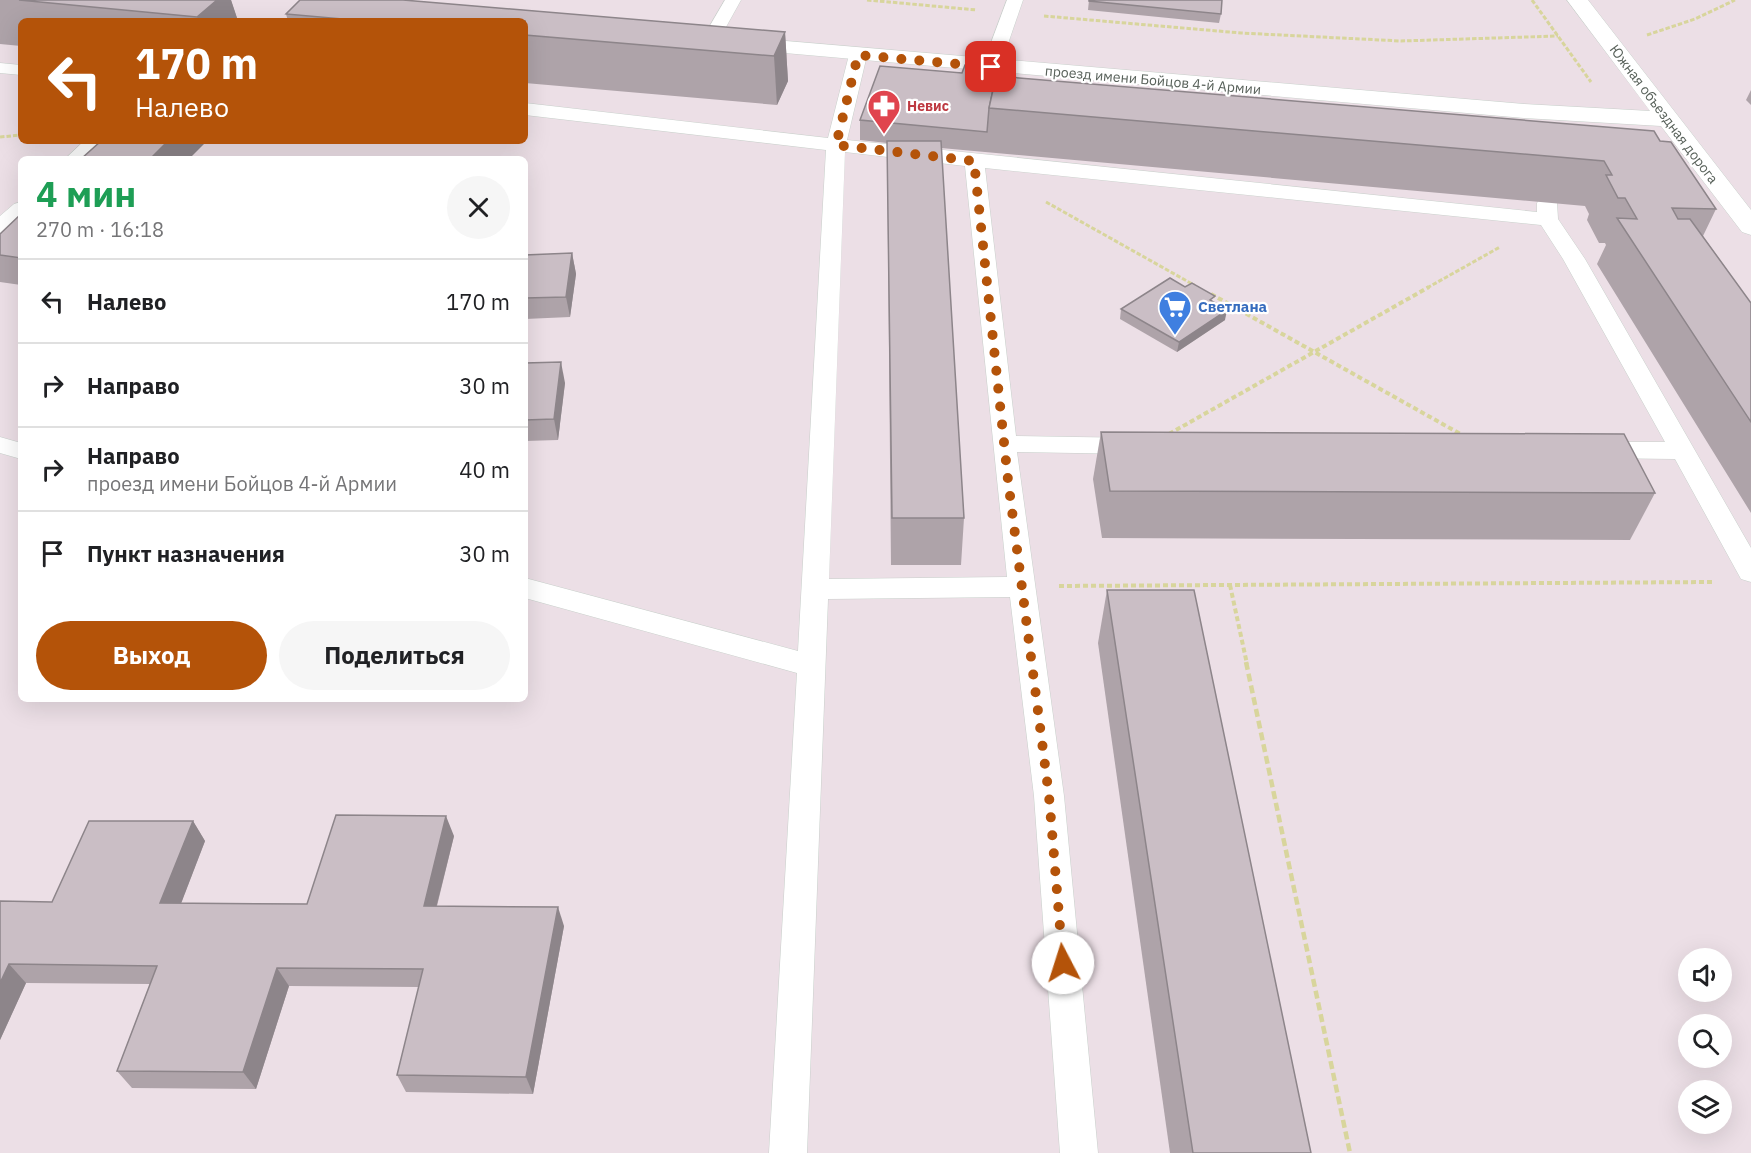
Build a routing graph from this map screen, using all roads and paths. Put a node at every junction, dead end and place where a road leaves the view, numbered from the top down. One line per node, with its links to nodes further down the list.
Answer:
1 (733, 0): 8 (lane)
2 (867, 0): 5 (path)
3 (1577, 0): 9 (street, Южная объездная дорога)
4 (1734, 0): 9 (path)
5 (1013, 6): 6 (path); 11 (lane)
6 (1558, 36)
7 (687, 38): 8 (street, проезд имени Бойцов 4-й Армии)
8 (710, 41): 10 (street, проезд имени Бойцов 4-й Армии)
9 (1612, 46): 16 (street, Южная объездная дорога)
10 (858, 55): 11 (street, проезд имени Бойцов 4-й Армии); 21 (lane)
11 (991, 67): 15 (street, проезд имени Бойцов 4-й Армии)
12 (0, 68): 13 (lane)
13 (18, 70)
14 (528, 109): 21 (lane)
15 (1524, 111): 16 (street, проезд имени Бойцов 4-й Армии); 17 (lane)
16 (1668, 119): 26 (street, Южная объездная дорога)
17 (1530, 134)
18 (18, 135): 19 (path)
19 (0, 137)
20 (92, 144): 22 (lane)
21 (836, 145): 23 (lane); 42 (lane)
22 (78, 156)
23 (974, 161): 25 (lane); 31 (lane)
24 (1046, 201): 27 (path)
25 (1547, 211): 29 (path); 36 (lane)
26 (1751, 227)
27 (1201, 288)
28 (1211, 294): 29 (path)
29 (1314, 352): 30 (path); 33 (path)
30 (1467, 438)
31 (1005, 444): 33 (lane); 40 (lane)
32 (0, 445): 34 (lane)
33 (1154, 446)
34 (18, 450)
35 (1580, 450): 36 (lane)
36 (1683, 451): 37 (lane)
37 (1751, 572)
38 (1715, 582): 39 (path)
39 (1230, 585): 40 (path); 46 (path)
40 (1023, 587): 42 (lane); 45 (lane)
41 (528, 589): 43 (lane)
42 (816, 590): 43 (lane)
43 (812, 666): 44 (lane)
44 (788, 1153)
45 (1079, 1153)
46 (1350, 1153)

